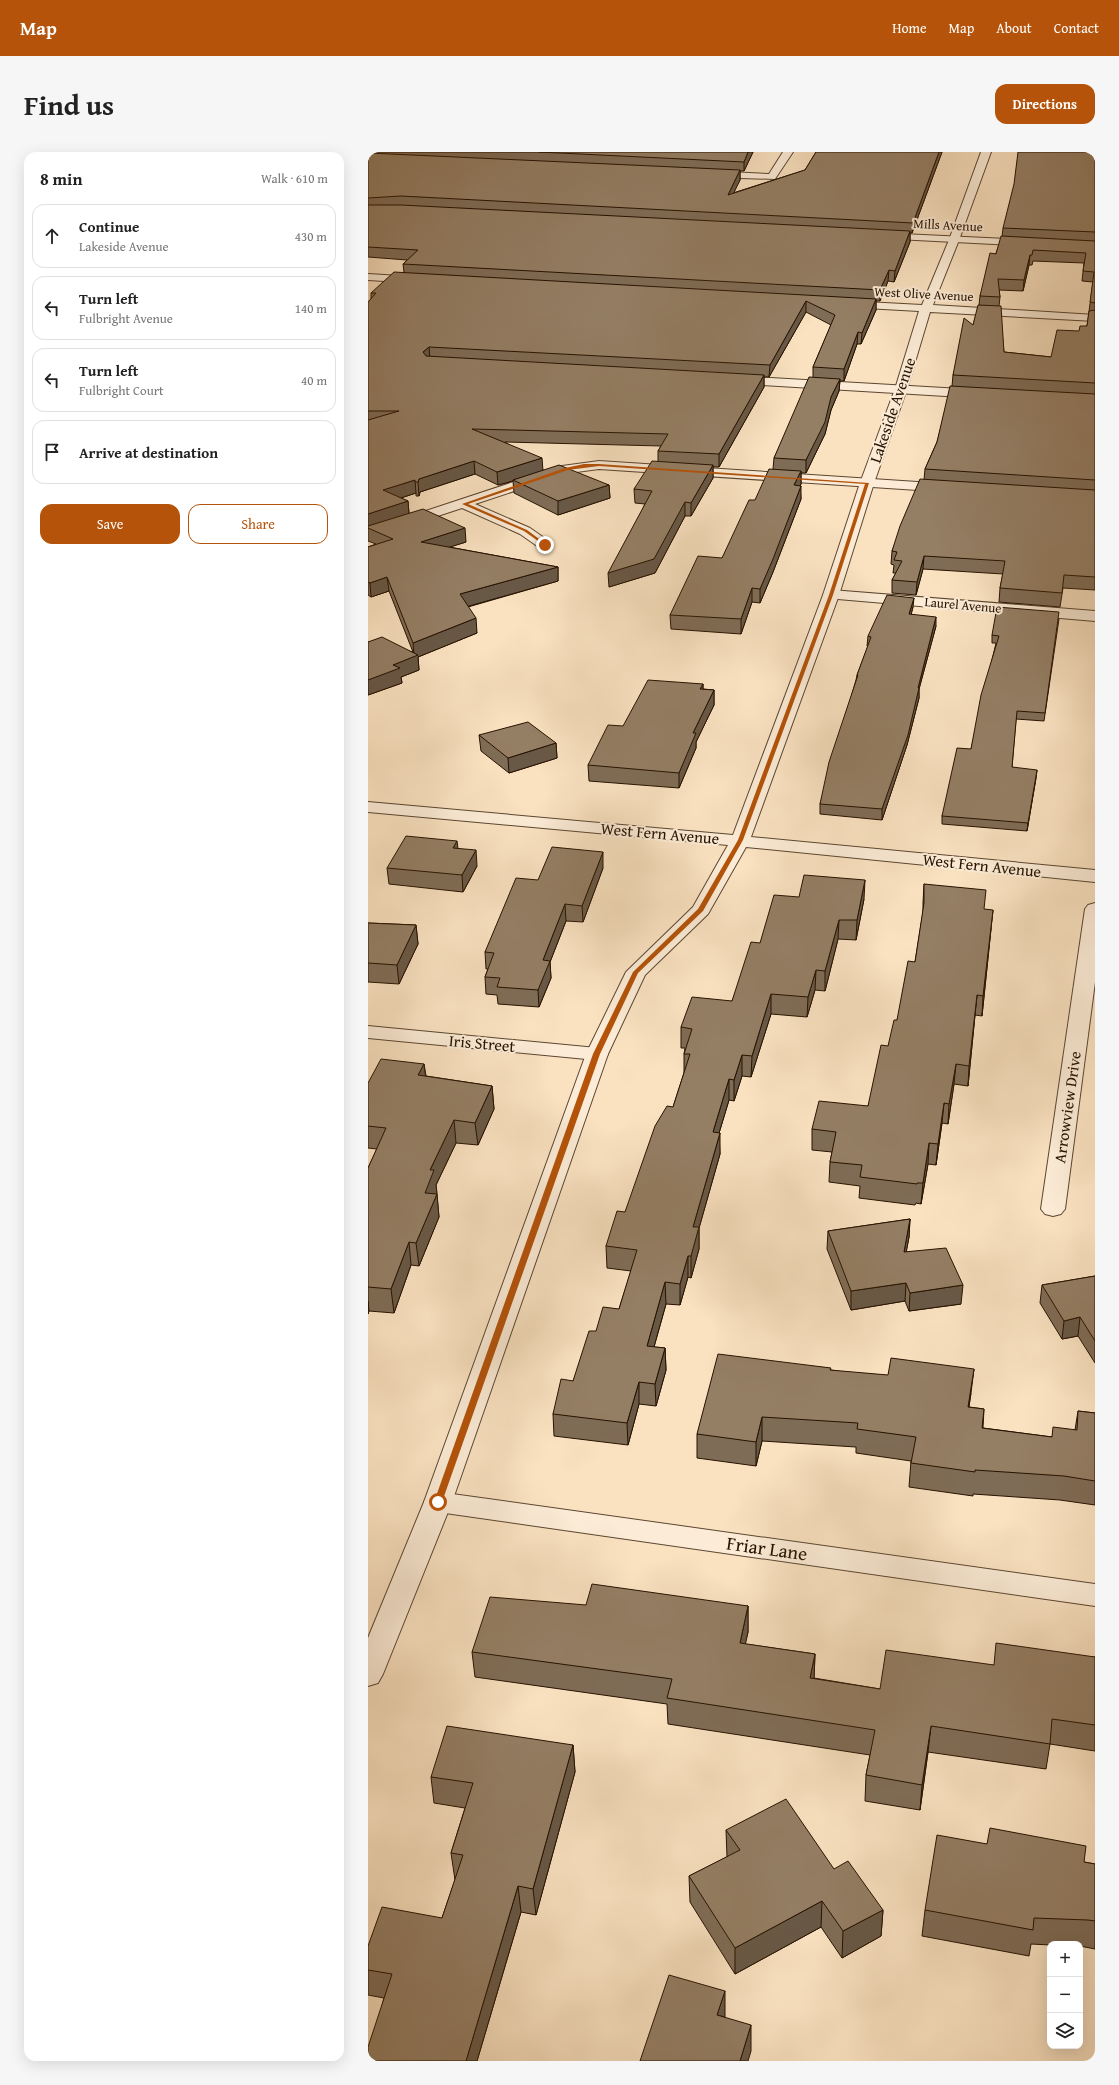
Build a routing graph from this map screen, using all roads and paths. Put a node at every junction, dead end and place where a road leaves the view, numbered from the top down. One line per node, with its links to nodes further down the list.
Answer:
1 (788, 152): 3 (street)
2 (986, 152): 5 (street, Lakeside Avenue)
3 (700, 174)
4 (867, 235): 5 (street, Mills Avenue)
5 (954, 240): 6 (street, Mills Avenue); 10 (street, Lakeside Avenue)
6 (1040, 244)
7 (368, 277): 8 (street)
8 (432, 280)
9 (838, 303): 10 (street, West Olive Avenue)
10 (926, 308): 11 (street, West Olive Avenue); 13 (street, Lakeside Avenue)
11 (1095, 318)
12 (726, 380): 13 (street)
13 (901, 389): 14 (street); 15 (street, Lakeside Avenue)
14 (994, 394)
15 (867, 483): 16 (street); 17 (street); 20 (street, Lakeside Avenue)
16 (962, 489)
17 (464, 504): 18 (street); 19 (street)
18 (368, 535)
19 (545, 545)
20 (831, 595): 21 (street, Laurel Avenue); 23 (street, Lakeside Avenue)
21 (1095, 616)
22 (368, 807): 23 (street, West Fern Avenue)
23 (740, 840): 24 (street, West Fern Avenue); 27 (street, Lakeside Avenue)
24 (1095, 876)
25 (1095, 909): 28 (street, Arrowview Drive)
26 (368, 1032): 27 (street, Iris Street)
27 (597, 1054): 29 (street, Lakeside Avenue)
28 (1053, 1209)
29 (438, 1502): 30 (street, Friar Lane); 31 (street, Lakeside Avenue)
30 (1095, 1595)
31 (368, 1674)

